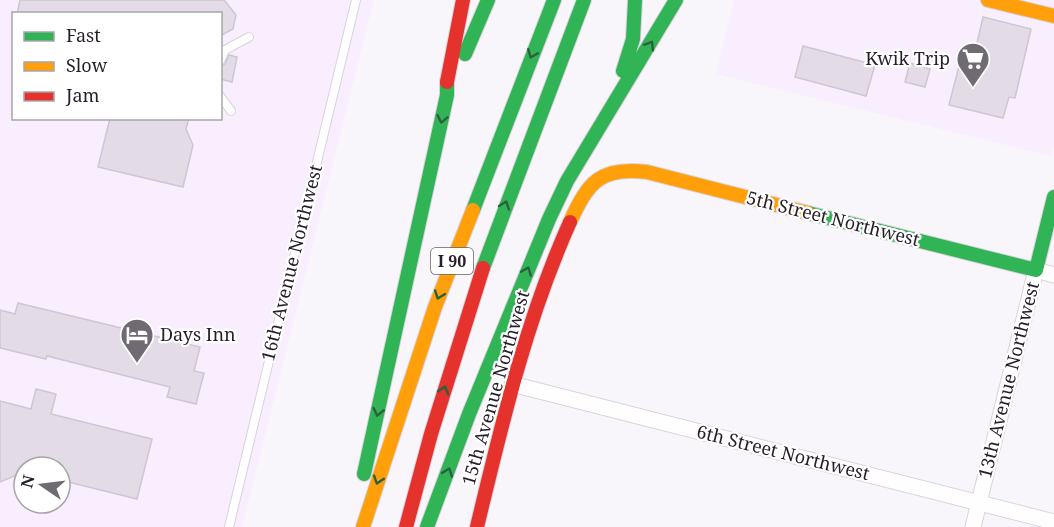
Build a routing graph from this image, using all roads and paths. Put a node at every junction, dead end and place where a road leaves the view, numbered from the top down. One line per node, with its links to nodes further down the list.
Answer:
1 (356, 0): 23 (lane, 16th Avenue Northwest)
2 (463, 0): 12 (main road)
3 (488, 0): 12 (main road)
4 (554, 0): 25 (main road, I 90, one-way to 25)
5 (584, 0): 26 (main road, I 90, one-way to 5)
6 (635, 0): 15 (main road)
7 (676, 0): 15 (main road, one-way to 7)
8 (988, 0): 9 (main road)
9 (1054, 16)
10 (249, 37): 11 (lane)
11 (222, 57)
12 (447, 95): 24 (main road, one-way to 24)
13 (222, 99): 14 (lane)
14 (231, 111)
15 (592, 139): 27 (main road, one-way to 15)
16 (611, 171): 18 (main road, 5th Street Northwest); 20 (main road, 15th Avenue Northwest)
17 (1054, 197): 18 (main road, 13th Avenue Northwest)
18 (1036, 270): 19 (street, 5th Street Northwest); 21 (street, 13th Avenue Northwest)
19 (1054, 275)
20 (512, 384): 21 (street, 6th Street Northwest); 28 (main road, 15th Avenue Northwest)
21 (979, 503): 22 (street, 6th Street Northwest); 29 (street, 13th Avenue Northwest)
22 (1054, 522)
23 (229, 527)
24 (353, 527)
25 (363, 527)
26 (406, 527)
27 (428, 527)
28 (477, 527)
29 (973, 527)

